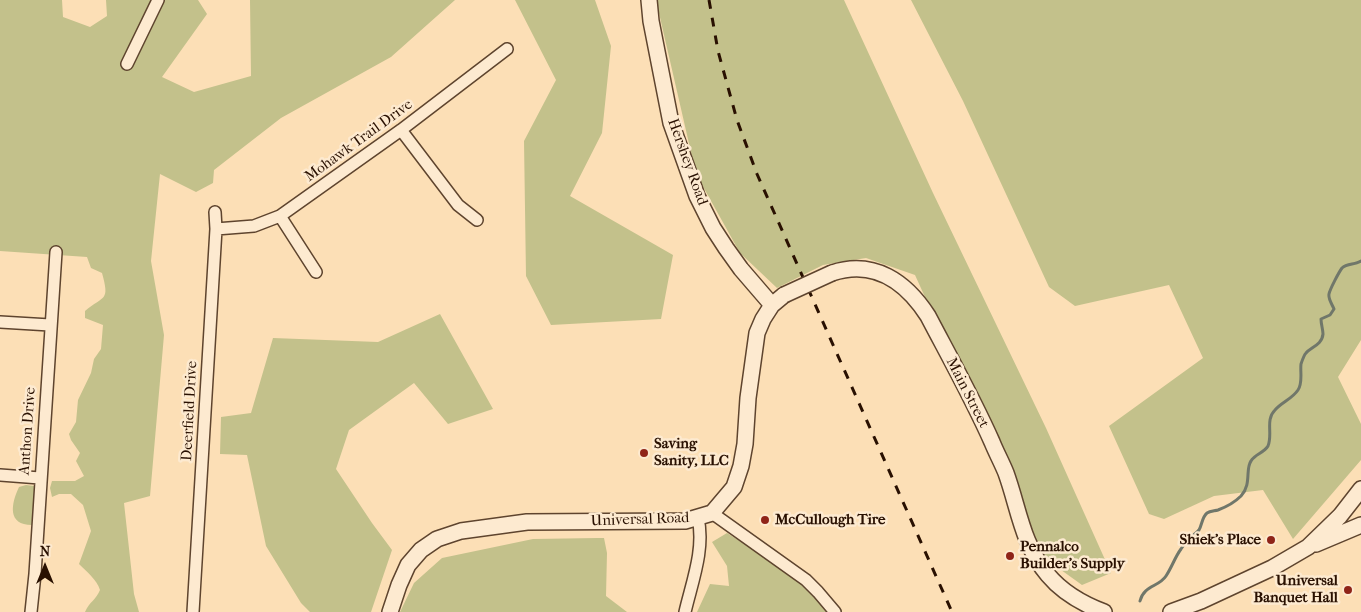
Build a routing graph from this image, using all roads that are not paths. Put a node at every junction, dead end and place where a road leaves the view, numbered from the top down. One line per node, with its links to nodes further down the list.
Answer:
1 (158, 0): 4 (street)
2 (649, 0): 12 (street, Hershey Road)
3 (507, 49): 5 (street, Mohawk Trail Drive)
4 (127, 64)
5 (401, 130): 7 (street, Mohawk Trail Drive); 8 (street)
6 (215, 212): 9 (street, Deerfield Drive)
7 (280, 216): 9 (street, Mohawk Trail Drive); 11 (street)
8 (476, 220)
9 (216, 229): 22 (street, Deerfield Drive)
10 (56, 252): 14 (street, Anthon Drive)
11 (316, 272)
12 (772, 305): 18 (street, Universal Road); 26 (street, Main Street, bridge)
13 (0, 322): 14 (street)
14 (50, 325): 16 (street, Anthon Drive)
15 (0, 475): 16 (street)
16 (40, 478): 21 (street, Anthon Drive)
17 (1361, 489): 20 (street)
18 (705, 516): 23 (street, Universal Road); 24 (street); 25 (street)
19 (1361, 525): 20 (street)
20 (1308, 547): 27 (street)
21 (31, 612)
22 (193, 612)
23 (390, 612)
24 (685, 612)
25 (835, 612)
26 (1102, 612)
27 (1172, 612)

